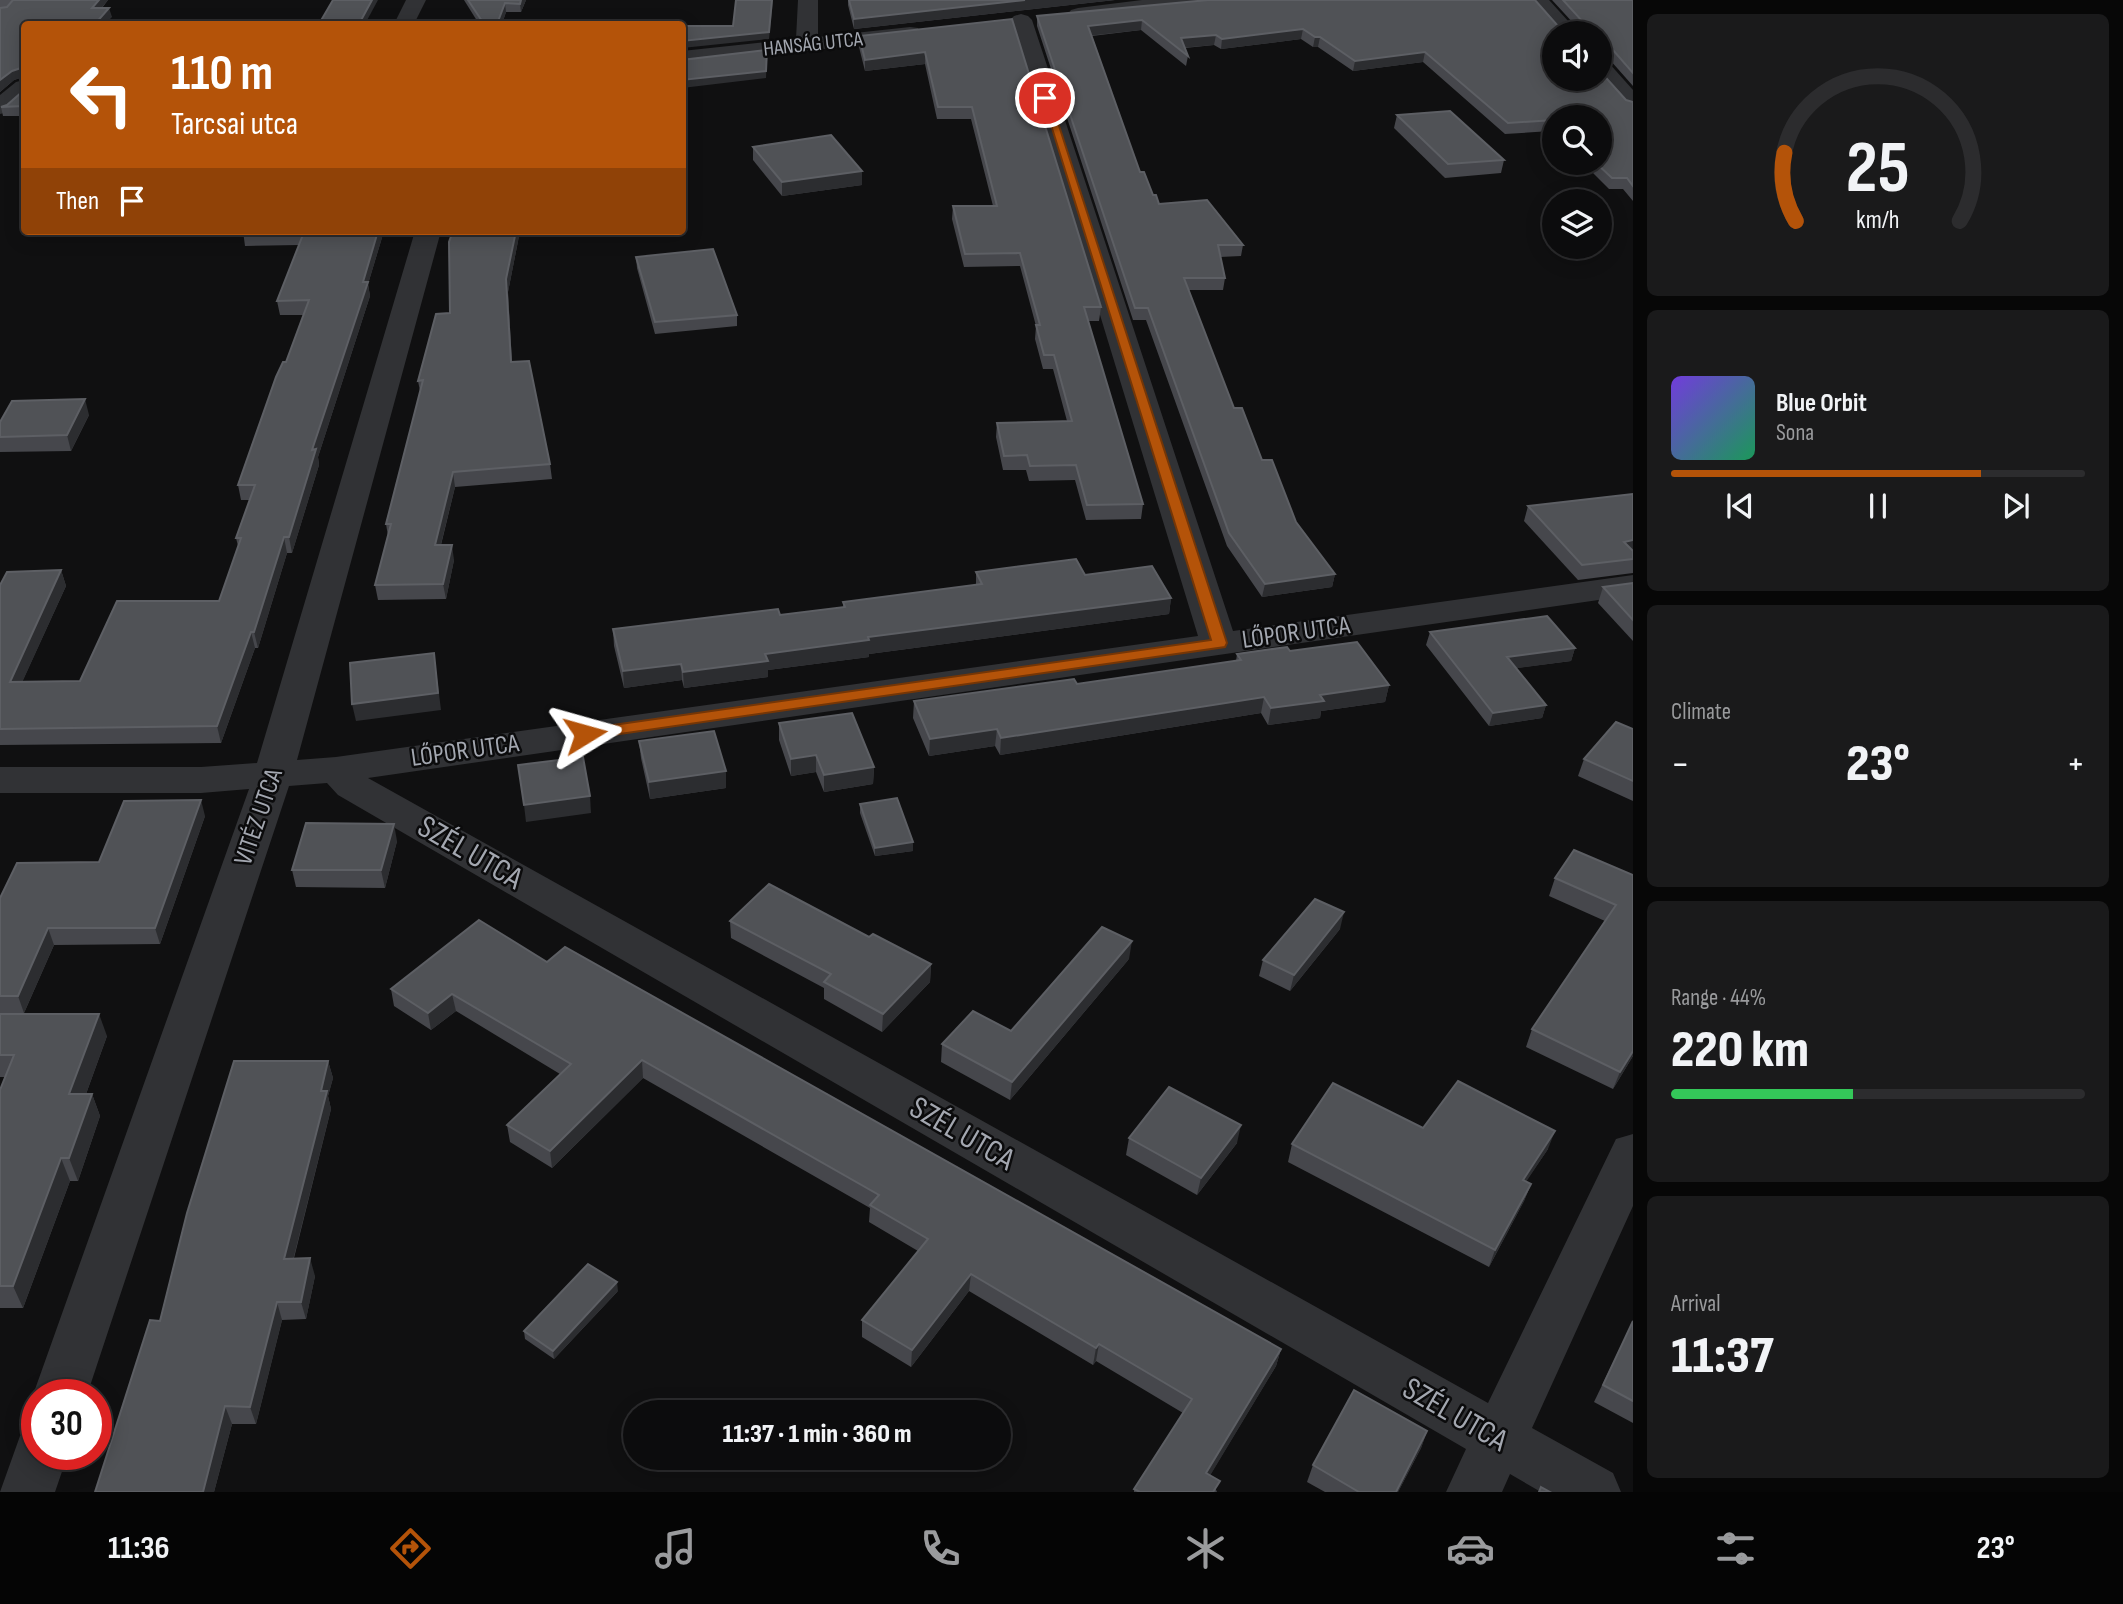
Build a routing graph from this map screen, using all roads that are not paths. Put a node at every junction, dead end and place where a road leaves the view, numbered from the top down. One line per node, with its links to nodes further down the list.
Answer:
1 (10, 0): 6 (main road)
2 (416, 0): 7 (street)
3 (808, 0): 10 (street)
4 (1194, 0): 20 (street)
5 (1538, 0): 8 (street)
6 (0, 10)
7 (406, 21)
8 (1557, 21)
9 (927, 31): 10 (street, HANSÁG UTCA)
10 (807, 44): 11 (street, HANSÁG UTCA)
11 (686, 58)
12 (0, 74): 13 (street)
13 (21, 75)
14 (1612, 80): 16 (street)
15 (21, 89): 17 (street)
16 (1633, 104)
17 (0, 107)
18 (427, 235): 22 (street, VITÉZ UTCA)
19 (1633, 585): 20 (street, LŐPOR UTCA)
20 (1219, 643): 21 (street, LŐPOR UTCA)
21 (336, 770): 22 (street, LŐPOR UTCA); 26 (street, SZÉL UTCA)
22 (273, 776): 23 (street, LŐPOR UTCA); 25 (street, VITÉZ UTCA)
23 (0, 780)
24 (1633, 1153): 26 (street)
25 (66, 1379)
26 (1499, 1441): 29 (street); 30 (street, SZÉL UTCA)
27 (35, 1470): 28 (street)
28 (27, 1492)
29 (1474, 1492)
30 (1593, 1492)

